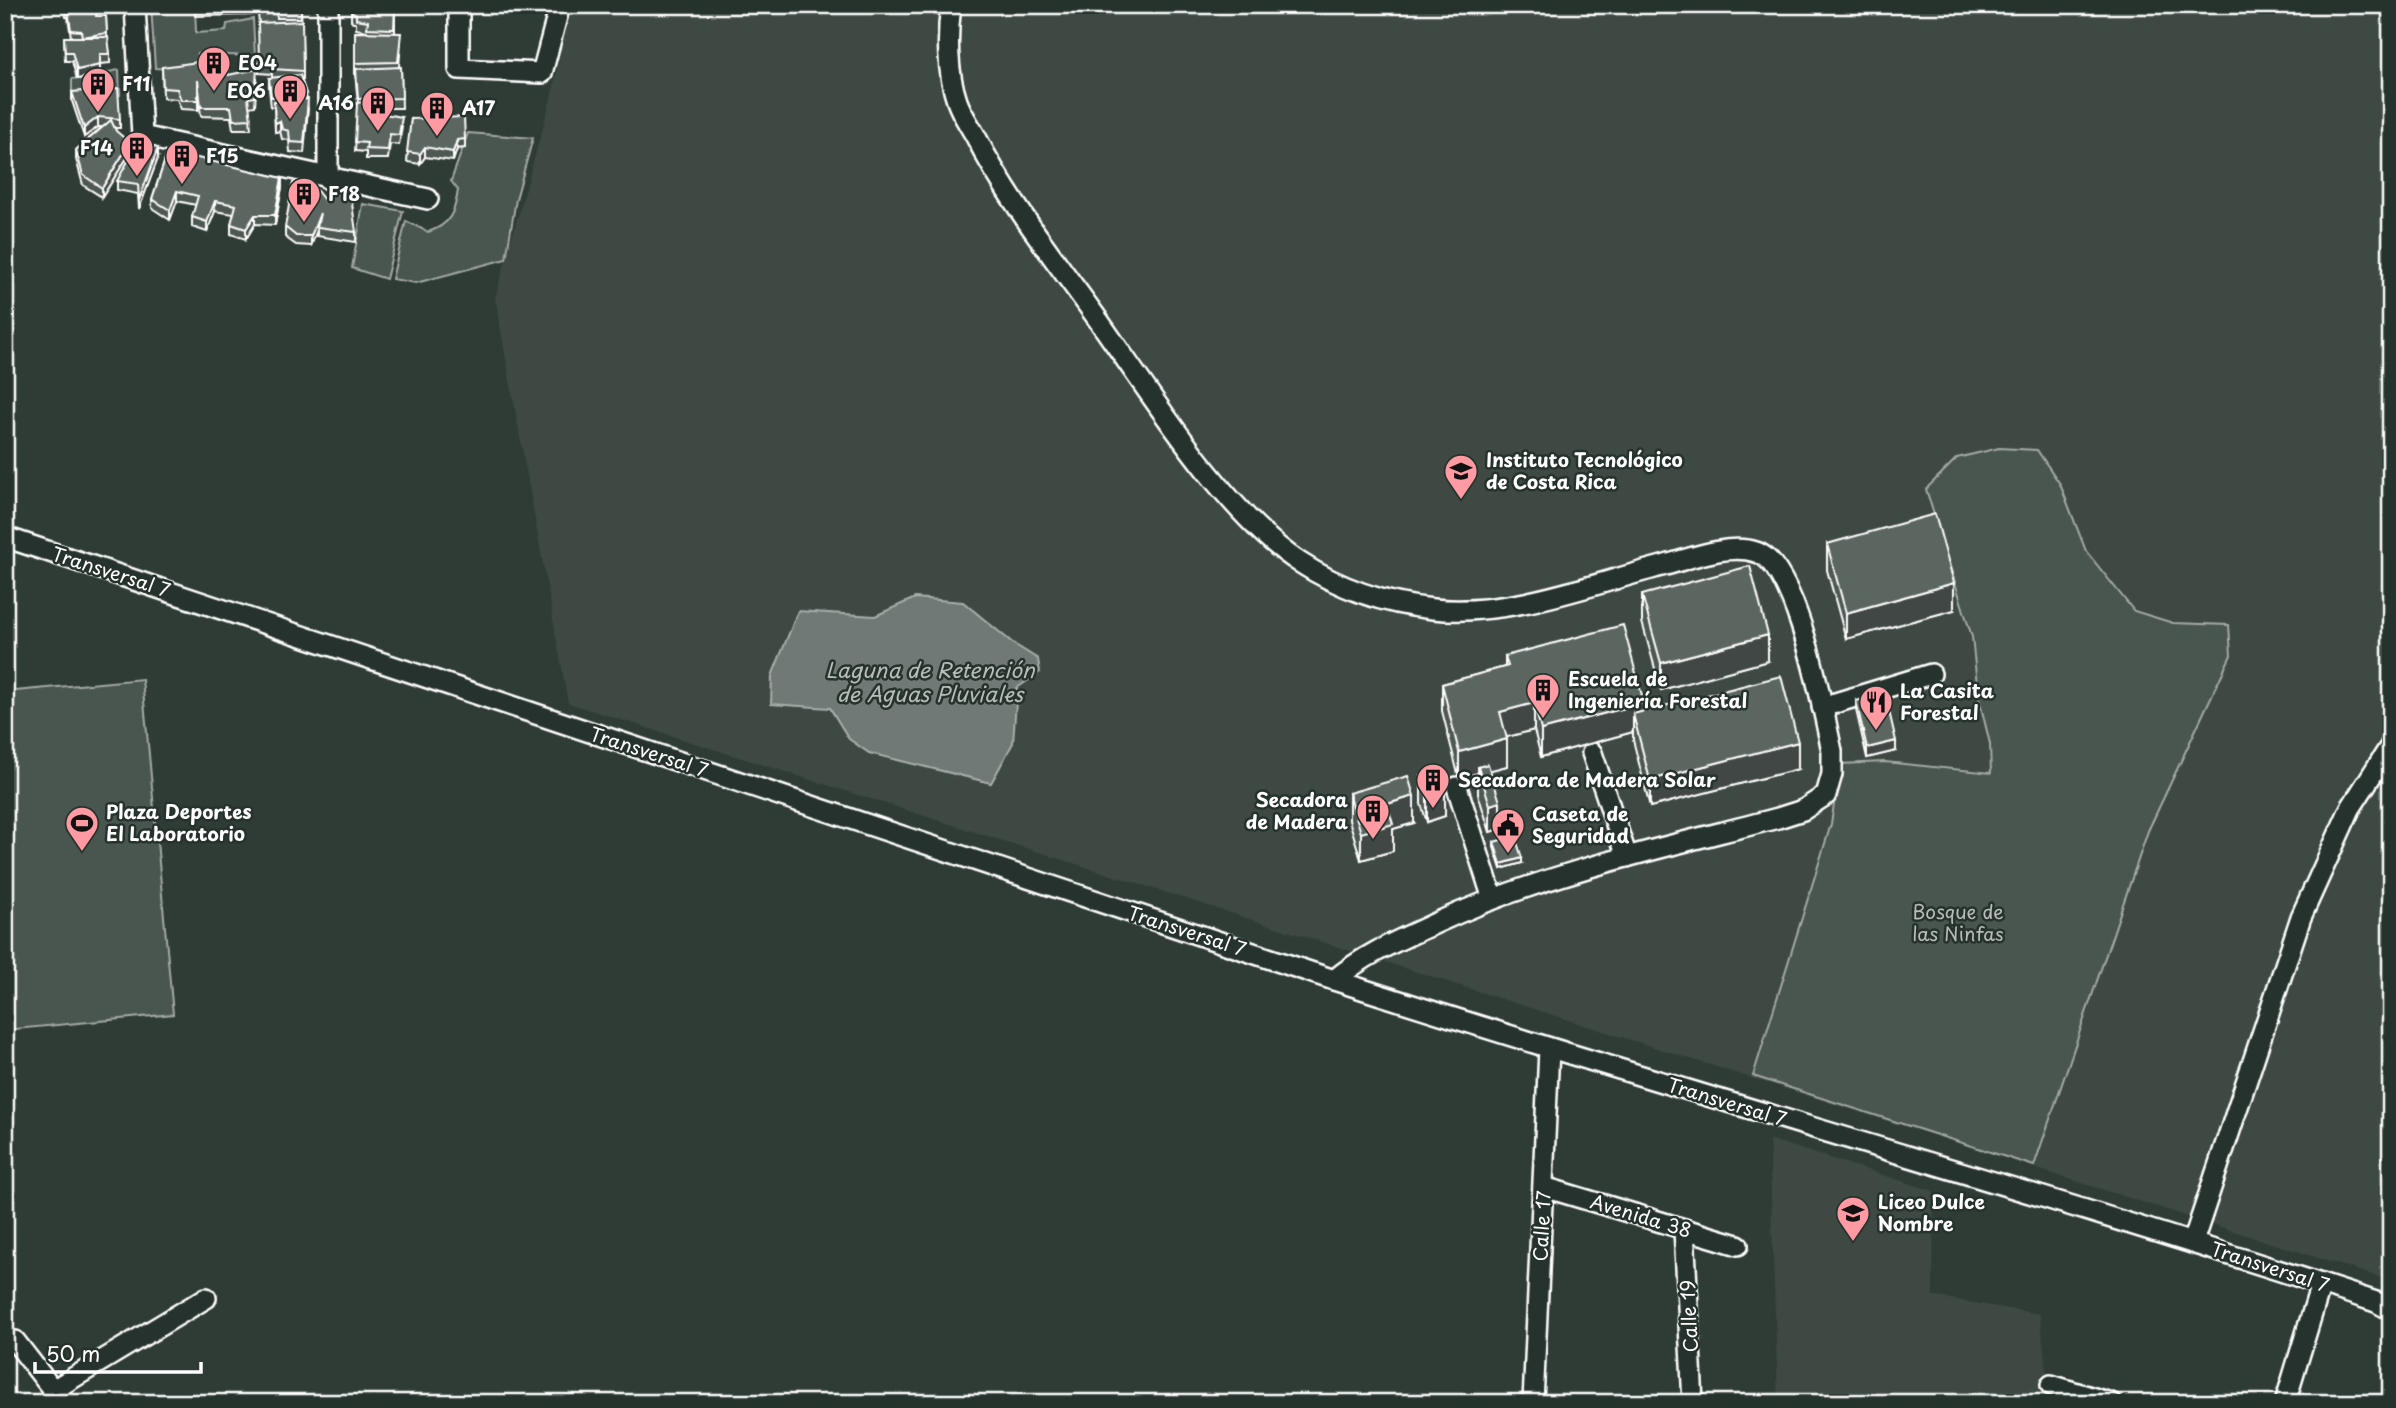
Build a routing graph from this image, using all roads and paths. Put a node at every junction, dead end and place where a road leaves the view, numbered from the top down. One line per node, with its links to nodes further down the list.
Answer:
1 (135, 5): 6 (street)
2 (328, 5): 6 (street)
3 (459, 5): 4 (street)
4 (560, 5)
5 (951, 5): 10 (street)
6 (328, 179): 7 (street)
7 (428, 199)
8 (5, 537): 16 (street, Transversal 7)
9 (1931, 674): 10 (street)
10 (1822, 707): 14 (street)
11 (2391, 745): 20 (street)
12 (1592, 753): 14 (street)
13 (1457, 787): 15 (street)
14 (1627, 857): 15 (street)
15 (1493, 899): 16 (street)
16 (1334, 980): 17 (street, Transversal 7)
17 (1549, 1049): 18 (street, Calle 17); 20 (street, Transversal 7)
18 (1544, 1187): 19 (street, Avenida 38); 28 (street, Calle 17)
19 (1685, 1229): 21 (street, Avenida 38); 29 (street, Calle 19)
20 (2193, 1242): 22 (street, Transversal 7)
21 (1738, 1245)
22 (2321, 1284): 24 (street, Transversal 7); 31 (street)
23 (206, 1298): 27 (street)
24 (2386, 1304)
25 (15, 1342): 27 (street)
26 (2051, 1385): 30 (street)
27 (59, 1396)
28 (1533, 1403)
29 (1693, 1403)
30 (2111, 1403)
31 (2286, 1403)

